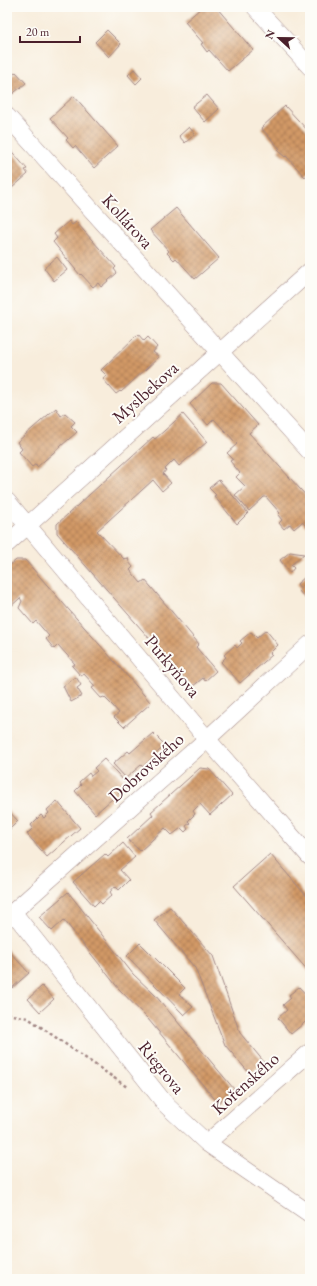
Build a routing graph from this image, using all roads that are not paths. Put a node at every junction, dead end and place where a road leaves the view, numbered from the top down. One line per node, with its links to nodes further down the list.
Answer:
1 (255, 7): 2 (street)
2 (310, 67)
3 (7, 116): 5 (street, Kollárova)
4 (310, 271): 5 (street, Myslbekova)
5 (219, 352): 6 (street, Kollárova); 8 (street, Myslbekova)
6 (310, 452)
7 (7, 501): 8 (street, Purkyňova)
8 (28, 525): 9 (street, Myslbekova); 11 (street, Purkyňova)
9 (7, 544)
10 (310, 644): 11 (street, Dobrovského)
11 (208, 739): 12 (street, Purkyňova); 13 (street, Dobrovského)
12 (310, 857)
13 (10, 916): 15 (street, Riegrova)
14 (310, 1052): 15 (street, Kořenského)
15 (207, 1144): 16 (street, Riegrova)
16 (310, 1214)

